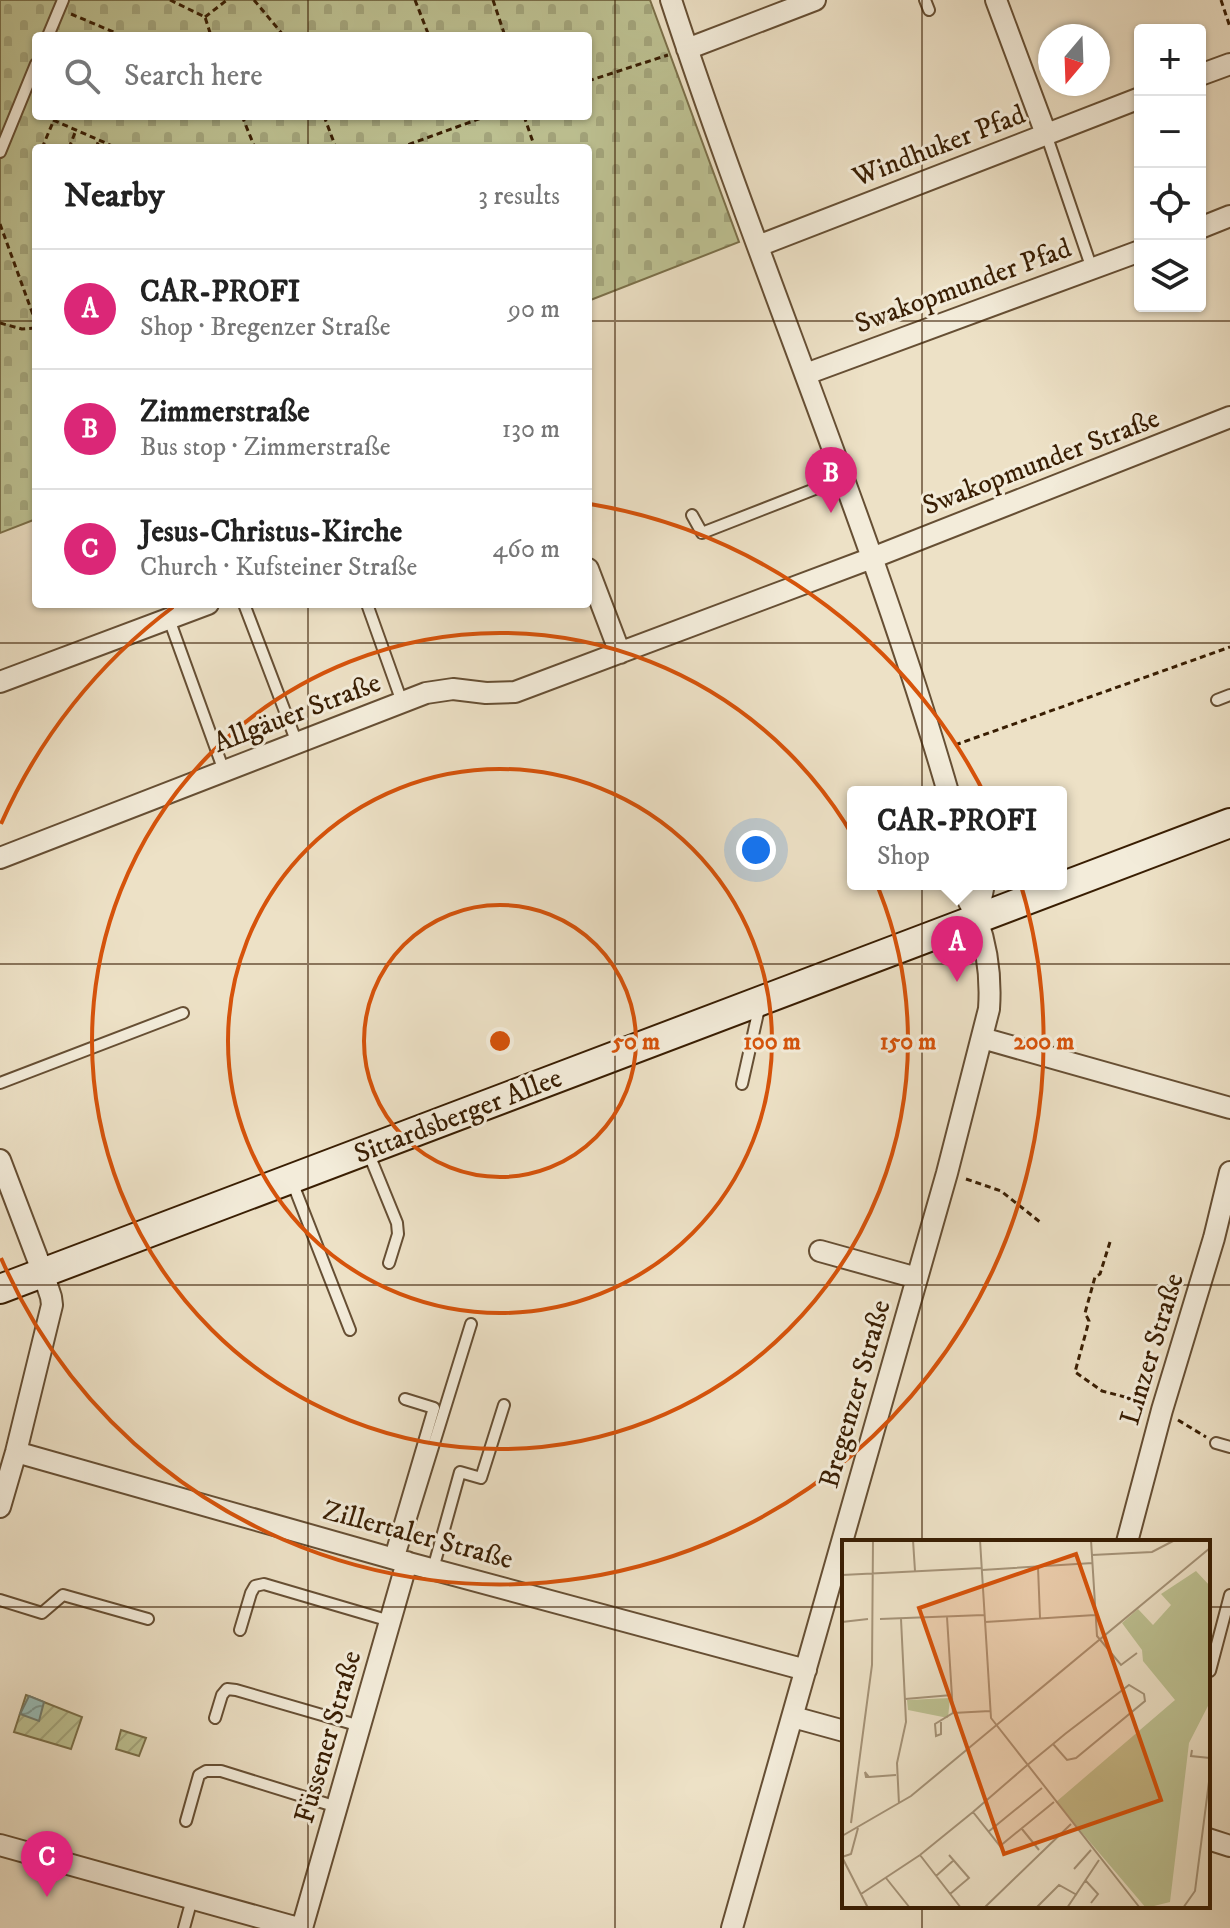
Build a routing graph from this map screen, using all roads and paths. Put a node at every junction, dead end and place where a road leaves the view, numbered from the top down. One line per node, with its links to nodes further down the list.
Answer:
1 (170, 0): 11 (path)
2 (227, 0): 11 (path)
3 (254, 0): 16 (path)
4 (415, 0): 17 (path)
5 (493, 0): 18 (path)
6 (671, 0): 19 (street)
7 (815, 0): 19 (street)
8 (996, 0): 33 (street)
9 (1221, 0): 12 (path)
10 (61, 4): 13 (lane); 14 (path)
11 (205, 17): 15 (path)
12 (1230, 27)
13 (50, 32)
14 (115, 32)
15 (210, 32)
16 (281, 32)
17 (427, 32)
18 (504, 32)
19 (687, 49): 23 (path); 47 (street)
20 (1230, 64): 21 (street)
21 (1206, 73)
22 (32, 74): 43 (lane)
23 (592, 80)
24 (1134, 100): 33 (street, Windhuker Pfad)
25 (53, 120): 32 (path); 35 (path)
26 (244, 120): 39 (path)
27 (326, 120): 40 (path)
28 (460, 120): 31 (path)
29 (476, 120): 31 (path)
30 (525, 120): 42 (path)
31 (462, 125): 41 (path)
32 (76, 130): 34 (path); 36 (path)
33 (1046, 134): 47 (street, Windhuker Pfad); 49 (lane)
34 (99, 140): 37 (path); 38 (path)
35 (44, 144)
36 (71, 144)
37 (98, 144)
38 (108, 144)
39 (253, 144)
40 (334, 144)
41 (410, 144)
42 (534, 144)
43 (0, 152)
44 (1230, 216): 46 (street)
45 (0, 224): 50 (path)
46 (1206, 226)
47 (758, 246): 53 (street)
48 (1134, 253): 49 (street, Swakopmunder Pfad)
49 (1092, 269): 53 (street, Swakopmunder Pfad)
50 (32, 314)
51 (0, 323): 52 (path)
52 (32, 326)
53 (806, 374): 55 (street)
54 (1230, 417): 57 (street, Swakopmunder Straße)
55 (843, 478): 56 (lane); 57 (street)
56 (692, 515)
57 (872, 558): 63 (street, Allgäuer Straße); 69 (street)
58 (592, 580): 63 (street)
59 (246, 608): 68 (lane)
60 (368, 608): 67 (lane)
61 (177, 612): 64 (street); 70 (lane)
62 (1230, 647): 69 (path)
63 (620, 653): 67 (street, Allgäuer Straße)
64 (0, 682)
65 (1230, 695): 66 (lane)
66 (1217, 700)
67 (402, 702): 68 (street, Allgäuer Straße)
68 (297, 743): 70 (street, Allgäuer Straße)
69 (936, 752): 71 (street)
70 (224, 771): 73 (street, Allgäuer Straße)
71 (946, 786)
72 (1230, 823): 74 (main road, Sittardsberger Allee)
73 (0, 858)
74 (1067, 885)
75 (963, 890): 78 (street)
76 (983, 890): 78 (street)
77 (1053, 890): 78 (main road, Sittardsberger Allee)
78 (977, 919): 79 (main road, Sittardsberger Allee); 81 (street, Bregenzer Straße)
79 (761, 1000): 83 (lane); 85 (main road, Sittardsberger Allee)
80 (183, 1013): 82 (lane)
81 (982, 1038): 84 (street); 88 (street, Bregenzer Straße)
82 (0, 1083)
83 (742, 1084)
84 (1230, 1108)
85 (368, 1150): 89 (main road, Sittardsberger Allee); 94 (lane)
86 (0, 1160): 95 (street)
87 (1230, 1172): 91 (street, Linzer Straße)
88 (947, 1173): 90 (path); 96 (street, Bregenzer Straße)
89 (291, 1179): 95 (main road, Sittardsberger Allee); 99 (lane)
90 (1040, 1222)
91 (1222, 1240): 102 (street, Linzer Straße)
92 (1110, 1242): 102 (path)
93 (820, 1251): 96 (street)
94 (389, 1263)
95 (43, 1273): 97 (main road, Sittardsberger Allee); 105 (street)
96 (917, 1278): 107 (street, Bregenzer Straße)
97 (0, 1289)
98 (471, 1324): 110 (lane)
99 (350, 1330)
100 (405, 1399): 110 (lane)
101 (504, 1405): 111 (lane)
102 (1162, 1410): 103 (path); 108 (street, Linzer Straße)
103 (1216, 1443): 104 (lane)
104 (1230, 1447)
105 (16, 1452): 106 (street); 110 (street, Zillertaler Straße)
106 (0, 1507)
107 (843, 1540)
108 (1128, 1540)
109 (842, 1543): 117 (street, Bregenzer Straße)
110 (398, 1560): 111 (street, Zillertaler Straße); 115 (street, Füssener Straße)
111 (433, 1569): 117 (street, Zillertaler Straße)
112 (1230, 1595): 118 (lane)
113 (0, 1600): 114 (lane)
114 (148, 1619)
115 (390, 1621): 116 (lane); 121 (street, Füssener Straße)
116 (240, 1630)
117 (806, 1670): 119 (street, Bregenzer Straße)
118 (1210, 1671)
119 (793, 1717): 122 (street); 132 (street, Bregenzer Straße)
120 (215, 1718): 121 (lane)
121 (360, 1726): 123 (street, Füssener Straße)
122 (842, 1730)
123 (337, 1807): 124 (lane); 131 (street, Füssener Straße)
124 (186, 1821)
125 (1210, 1840): 127 (street)
126 (0, 1845): 128 (street)
127 (1230, 1846)
128 (192, 1899): 129 (street); 130 (lane)
129 (242, 1921): 131 (street)
130 (184, 1928)
131 (300, 1928)
132 (732, 1928)

